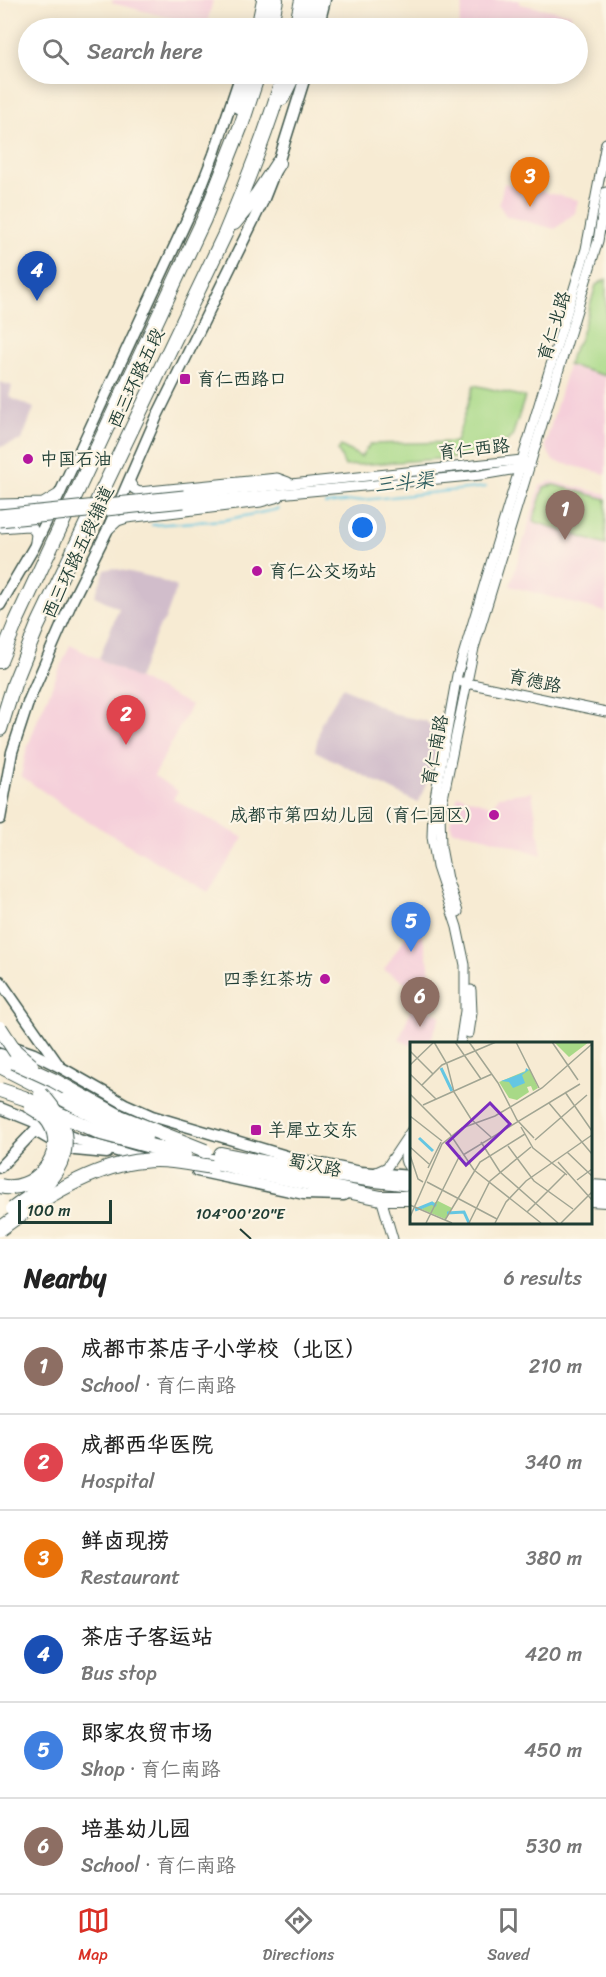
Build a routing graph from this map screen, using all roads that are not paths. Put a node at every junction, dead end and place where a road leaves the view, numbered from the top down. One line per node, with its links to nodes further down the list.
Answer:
1 (262, 0): 4 (main road); 5 (highway)
2 (276, 0): 6 (highway)
3 (313, 0): 7 (highway); 8 (highway); 9 (main road)
4 (256, 18)
5 (259, 18)
6 (272, 18)
7 (302, 18)
8 (310, 18)
9 (316, 18)
10 (238, 84): 25 (main road)
11 (245, 84): 20 (highway)
12 (255, 84): 20 (highway, 西三环路五段)
13 (281, 84): 16 (highway, 西三环路五段)
14 (290, 84): 16 (highway)
15 (303, 84): 18 (main road, 西三环路五段辅道)
16 (271, 118): 21 (highway, 西三环路五段)
17 (606, 143): 22 (street)
18 (278, 163): 21 (highway); 23 (main road, 西三环路五段辅道)
19 (606, 192): 22 (street, 育仁北路)
20 (204, 219): 33 (highway, 西三环路五段)
21 (225, 234): 39 (highway, 西三环路五段)
22 (524, 465): 24 (street, 育仁西路); 37 (street, 育仁南路)
23 (129, 481): 24 (street); 31 (main road, 西三环路五段辅道)
24 (293, 488): 26 (street, 育仁西路); 31 (street)
25 (60, 493): 27 (street); 32 (main road)
26 (184, 499): 28 (street, bridge); 29 (street, bridge)
27 (0, 504)
28 (0, 514)
29 (0, 522)
30 (0, 528): 32 (street)
31 (107, 531): 40 (main road, 西三环路五段辅道)
32 (34, 547): 34 (main road)
33 (30, 593): 35 (highway); 36 (highway, 西三环路五段)
34 (0, 605)
35 (0, 638)
36 (0, 661)
37 (461, 682): 38 (street, 育德路); 44 (street); 45 (street, 育仁南路)
38 (606, 712)
39 (0, 729)
40 (0, 819)
41 (0, 981): 47 (main road)
42 (0, 1028): 49 (highway, bridge)
43 (0, 1042): 47 (main road)
44 (460, 1042)
45 (466, 1042)
46 (0, 1056): 49 (highway, bridge)
47 (60, 1067): 51 (main road)
48 (4, 1068): 58 (highway, bridge); 71 (highway, bridge)
49 (53, 1080): 58 (highway, bridge)
50 (0, 1090): 58 (highway, bridge); 64 (highway, bridge)
51 (101, 1091): 55 (main road); 61 (main road)
52 (0, 1108): 53 (main road)
53 (37, 1128): 55 (main road); 57 (main road); 59 (main road)
54 (410, 1132): 61 (street)
55 (79, 1140): 57 (main road)
56 (410, 1144): 60 (street)
57 (123, 1154): 67 (main road)
58 (212, 1158): 63 (highway, 蜀汉路); 67 (highway, 蜀汉路); 72 (highway, bridge)
59 (0, 1167)
60 (410, 1168)
61 (374, 1173): 62 (main road)
62 (410, 1176)
63 (410, 1184)
64 (0, 1186)
65 (591, 1187): 66 (highway)
66 (606, 1188)
67 (375, 1196): 68 (highway, 蜀汉路); 73 (street)
68 (410, 1198)
69 (591, 1199): 70 (highway)
70 (606, 1200)
71 (0, 1220)
72 (0, 1229)
73 (393, 1239)

